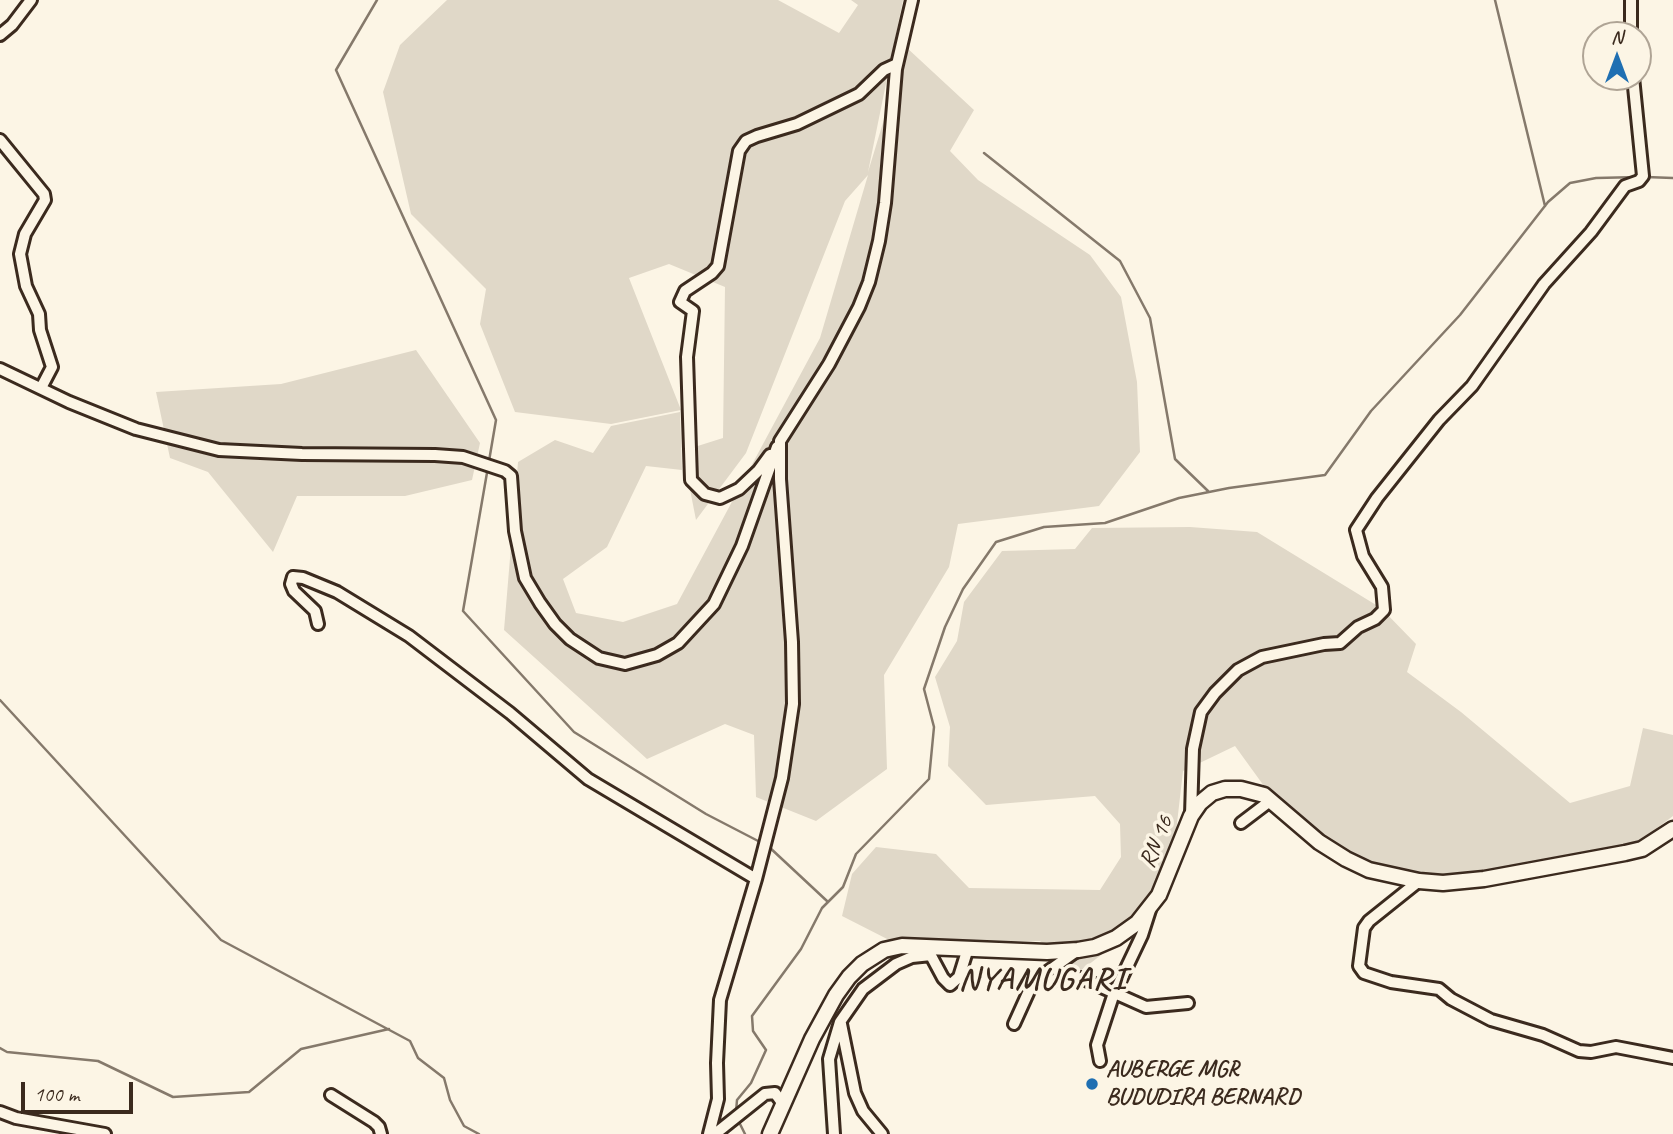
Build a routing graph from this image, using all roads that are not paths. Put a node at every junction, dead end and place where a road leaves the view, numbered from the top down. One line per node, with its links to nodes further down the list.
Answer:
1 (31, 0): 5 (street)
2 (912, 0): 6 (street)
3 (1631, 0): 4 (street)
4 (1631, 21)
5 (0, 35)
6 (897, 64): 11 (street); 11 (street)
7 (1634, 91): 14 (street)
8 (0, 140): 10 (street)
9 (0, 369): 10 (street)
10 (41, 388): 11 (street)
11 (780, 441): 17 (street)
12 (318, 624): 17 (street)
13 (1270, 801): 14 (main road, RN 16 / RN 16); 15 (street); 18 (main road, RN 16 / RN 16)
14 (1191, 816): 19 (main road, RN 16 / RN 16)
15 (1241, 823)
16 (1673, 829): 18 (main road, RN 16 / RN 16)
17 (756, 879): 35 (street)
18 (1419, 881): 28 (street)
19 (1151, 908): 21 (main road, RN 16 / RN 16); 24 (street)
20 (968, 948): 21 (main road, RN 16 / RN 16); 22 (main road, RN 16 / RN 16); 22 (street)
21 (1078, 950): 23 (street)
22 (929, 951): 26 (street); 31 (main road, RN 16 / RN 16)
23 (1033, 982): 24 (street); 27 (street)
24 (1114, 993): 25 (street); 29 (street)
25 (1188, 1003)
26 (840, 1022): 38 (street); 39 (street)
27 (1014, 1024)
28 (1673, 1058)
29 (1100, 1061)
30 (331, 1096): 34 (street)
31 (783, 1104): 36 (street); 37 (main road, RN 16 / RN 16)
32 (0, 1112): 33 (street)
33 (105, 1134)
34 (381, 1134)
35 (709, 1134)
36 (715, 1134)
37 (770, 1134)
38 (834, 1134)
39 (882, 1134)

